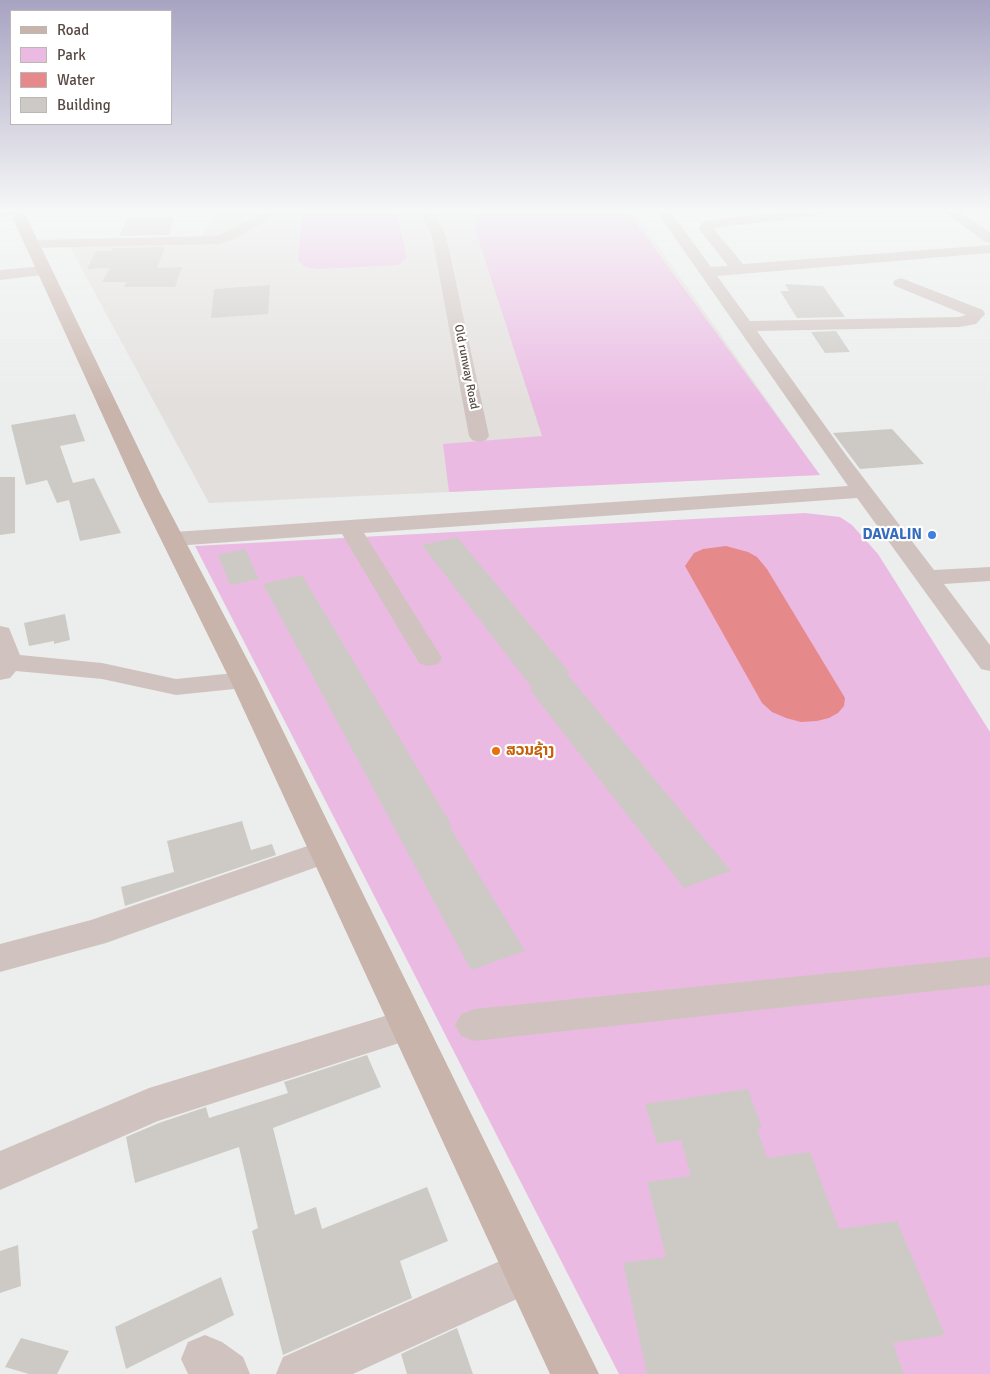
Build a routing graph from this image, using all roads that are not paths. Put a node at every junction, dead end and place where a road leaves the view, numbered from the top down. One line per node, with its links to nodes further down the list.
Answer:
1 (47, 276): 9 (main road)
2 (448, 276): 6 (street, Old runway Road)
3 (710, 276): 5 (street)
4 (950, 321): 4 (street); 5 (street)
5 (746, 326): 7 (street)
6 (480, 436)
7 (862, 491): 8 (street); 11 (street)
8 (349, 526): 9 (street); 13 (street)
9 (174, 539): 16 (main road)
10 (990, 574): 11 (street)
11 (927, 578): 14 (street)
12 (0, 634): 15 (street)
13 (429, 658)
14 (990, 664)
15 (4, 667): 16 (street)
16 (244, 680): 17 (main road)
17 (325, 852): 18 (street); 20 (main road)
18 (0, 958)
19 (990, 971): 21 (street)
20 (408, 1025): 22 (street); 23 (main road)
21 (474, 1025)
22 (0, 1171)
23 (525, 1272): 24 (street); 25 (main road)
24 (300, 1374)
25 (575, 1374)

